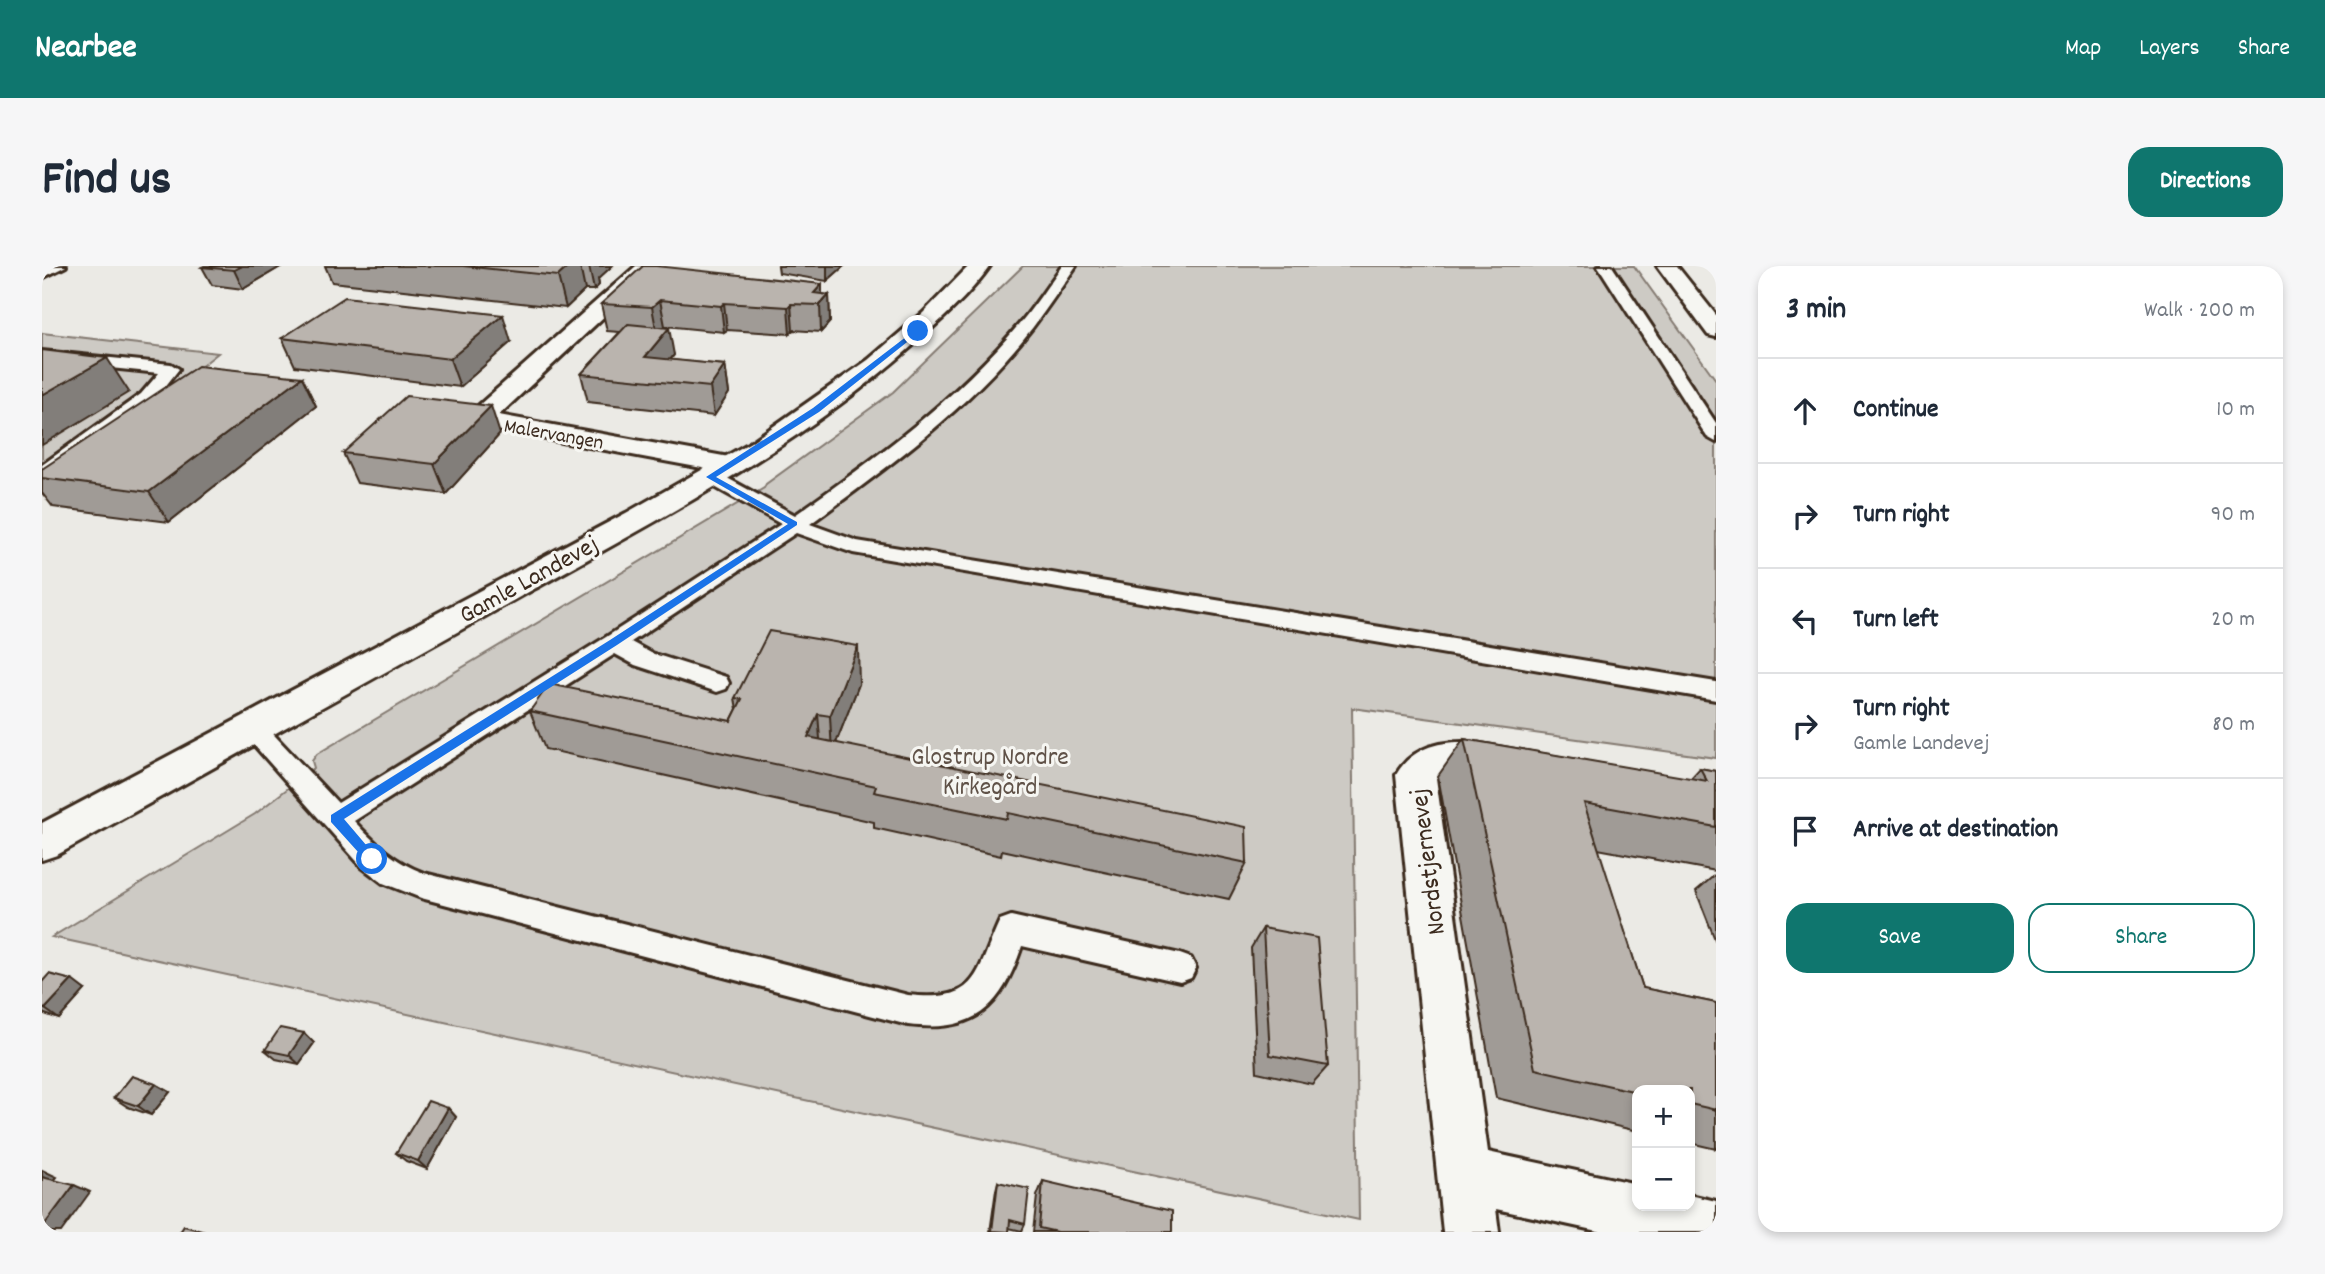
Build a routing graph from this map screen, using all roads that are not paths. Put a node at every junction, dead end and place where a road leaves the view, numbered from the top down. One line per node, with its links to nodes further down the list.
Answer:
1 (59, 266): 7 (lane)
2 (648, 266): 11 (street, Malervangen)
3 (980, 266): 11 (street, Gamle Landevej)
4 (1069, 266): 13 (lane)
5 (1605, 266): 10 (lane)
6 (1667, 266): 8 (street)
7 (42, 274)
8 (1716, 330)
9 (42, 356): 12 (lane)
10 (1716, 437)
11 (720, 471): 13 (lane); 17 (street, Gamle Landevej)
12 (42, 474)
13 (794, 523): 14 (lane); 16 (lane)
14 (614, 643): 15 (lane); 19 (lane)
15 (717, 683)
16 (1716, 691)
17 (252, 728): 19 (lane); 20 (street, Gamle Landevej)
18 (1540, 767): 22 (street, Nordstjernevej)
19 (336, 818): 21 (lane)
20 (42, 843)
21 (1180, 968)
22 (1463, 1174): 23 (street); 24 (street, Nordstjernevej)
23 (1716, 1229)
24 (1471, 1232)

